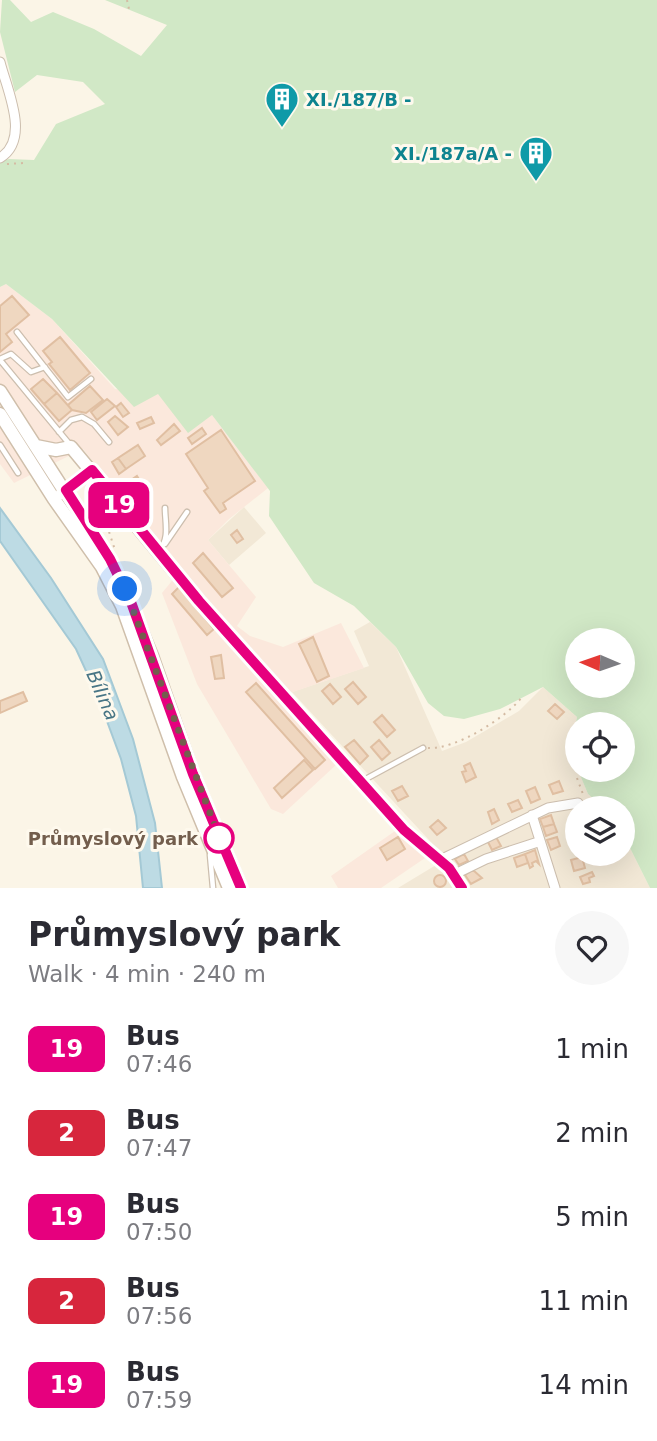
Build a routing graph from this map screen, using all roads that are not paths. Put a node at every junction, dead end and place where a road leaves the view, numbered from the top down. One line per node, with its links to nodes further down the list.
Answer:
1 (0, 62): 2 (street)
2 (0, 159)
3 (17, 332): 5 (lane)
4 (0, 359): 5 (lane); 9 (lane)
5 (45, 367): 6 (lane)
6 (91, 379)
7 (0, 391): 12 (main road)
8 (0, 414): 17 (main road)
9 (59, 432): 10 (lane); 13 (lane)
10 (109, 442)
11 (0, 446): 15 (lane)
12 (36, 446): 13 (main road); 16 (main road)
13 (71, 447): 14 (main road)
14 (92, 470): 16 (main road); 20 (main road)
15 (18, 473)
16 (66, 490): 17 (main road); 31 (main road)
17 (54, 499): 25 (main road)
18 (165, 508): 20 (lane)
19 (187, 512): 20 (lane)
20 (161, 548): 22 (main road)
21 (423, 748): 22 (lane)
22 (362, 781): 27 (main road)
23 (565, 805): 24 (street)
24 (532, 815): 26 (street); 27 (street)
25 (209, 841): 29 (lane); 30 (main road)
26 (538, 842): 28 (street); 33 (street)
27 (440, 860): 28 (main road)
28 (453, 875): 32 (main road)
29 (213, 888)
30 (229, 888)
31 (241, 888)
32 (462, 888)
33 (555, 888)

